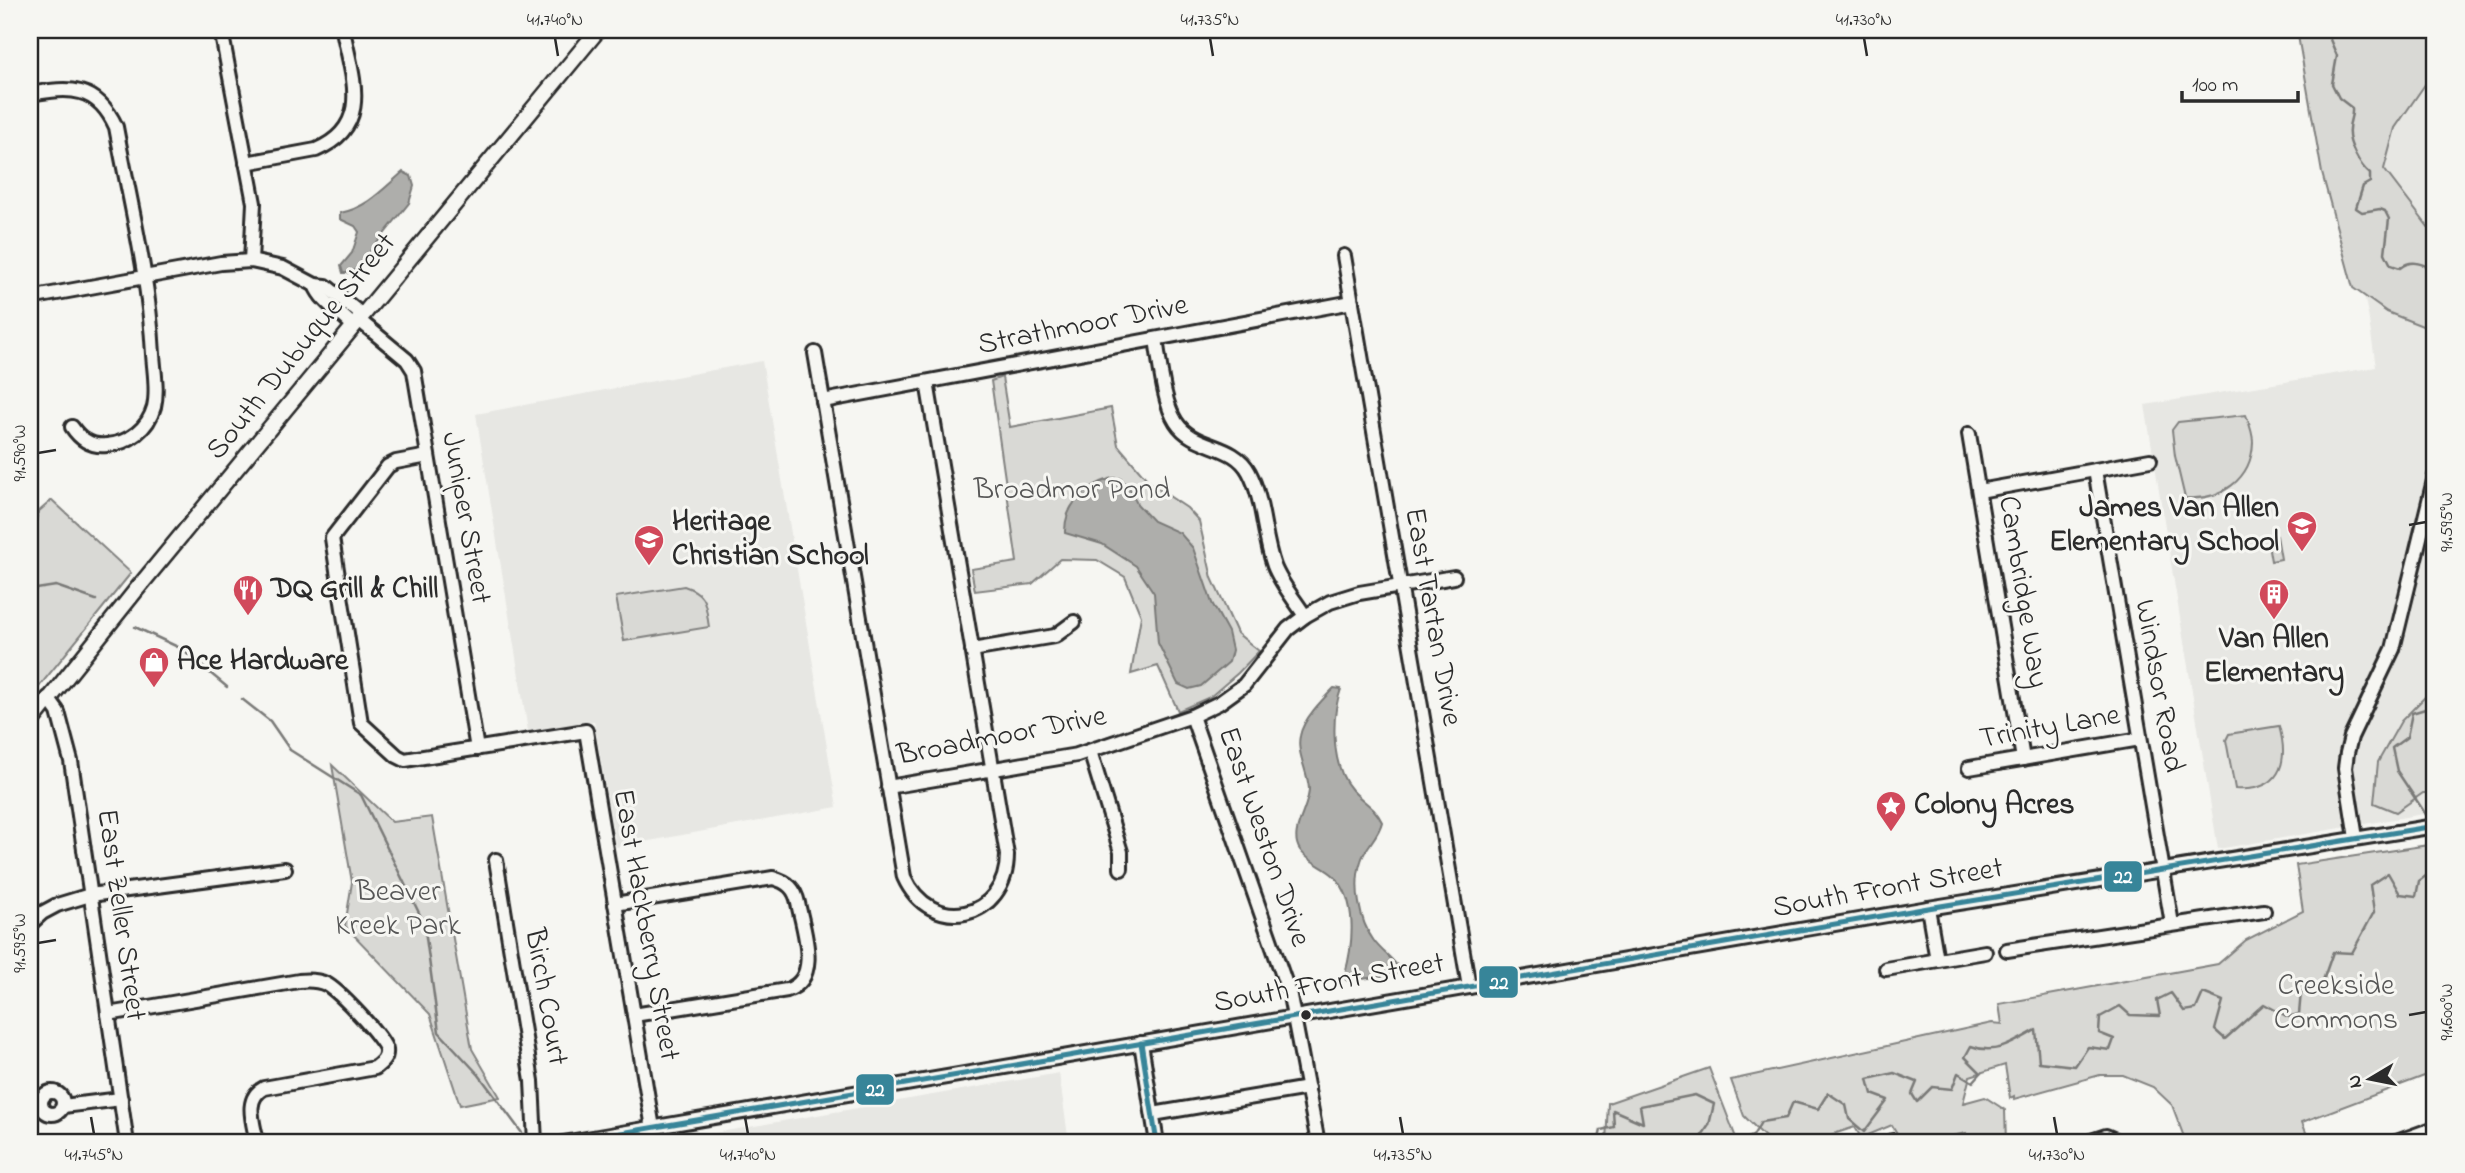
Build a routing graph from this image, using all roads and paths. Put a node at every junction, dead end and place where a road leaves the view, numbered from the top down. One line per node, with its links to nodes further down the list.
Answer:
1 (221, 30): 5 (street)
2 (343, 30): 5 (street)
3 (598, 30): 11 (main road, South Dubuque Street)
4 (30, 94): 8 (street)
5 (246, 163): 7 (street)
6 (1344, 256): 10 (street, East Tartan Drive)
7 (251, 261): 8 (street, Juniper Street); 11 (street, Juniper Street)
8 (145, 278): 9 (street, Juniper Street); 16 (street)
9 (30, 299)
10 (1352, 302): 12 (street, Strathmoor Drive); 24 (street, East Tartan Drive)
11 (358, 320): 18 (street, Juniper Street); 28 (main road, South Dubuque Street)
12 (1156, 339): 14 (street, Strathmoor Drive); 25 (street)
13 (815, 353): 15 (street)
14 (927, 382): 15 (street, Strathmoor Drive); 27 (street)
15 (823, 401): 37 (street)
16 (72, 427)
17 (1969, 434): 22 (street, Cambridge Way)
18 (428, 456): 32 (street, Juniper Street); 32 (street)
19 (2150, 460): 20 (street)
20 (2095, 470): 22 (street); 31 (street, Windsor Road)
21 (2435, 476): 39 (street)
22 (1979, 491): 34 (street, Cambridge Way)
23 (1454, 577): 24 (street, Broadmoor Drive)
24 (1401, 586): 25 (street, Broadmoor Drive); 54 (street, East Tartan Drive)
25 (1306, 616): 29 (street, Broadmoor Drive)
26 (1074, 622): 27 (street)
27 (972, 650): 36 (street)
28 (48, 698): 30 (main road, South Dubuque Street); 44 (street, East Zeller Street)
29 (1192, 716): 33 (street, Broadmoor Drive); 57 (street, East Weston Drive)
30 (30, 723)
31 (2140, 738): 34 (street, Trinity Lane); 43 (street, Windsor Road)
32 (477, 748): 45 (street, East Hackberry Street)
33 (1090, 751): 36 (street, Broadmoor Drive); 42 (street)
34 (2023, 759): 35 (street, Trinity Lane)
35 (1969, 768)
36 (993, 769): 37 (street, Broadmoor Drive); 37 (street)
37 (888, 787)
38 (2435, 825): 39 (street, South Front Street)
39 (2356, 838): 43 (street, South Front Street)
40 (496, 860): 67 (street, Birch Court)
41 (285, 869): 44 (street)
42 (1121, 869)
43 (2162, 870): 46 (street, South Front Street); 49 (street, Windsor Road)
44 (90, 895): 48 (street); 55 (street, East Zeller Street)
45 (615, 904): 56 (street, East Hackberry Street); 56 (street)
46 (1928, 908): 52 (street); 54 (street, South Front Street)
47 (2264, 911): 49 (street)
48 (30, 924)
49 (2172, 924): 50 (street)
50 (2007, 950)
51 (1986, 952): 52 (street)
52 (1937, 960): 53 (street)
53 (1886, 969)
54 (1469, 987): 57 (street, South Front Street)
55 (108, 1014): 60 (street, East Zeller Street); 66 (street)
56 (634, 1015): 63 (street, East Hackberry Street)
57 (1294, 1017): 58 (street, South Front Street); 59 (street, East Weston Drive)
58 (1141, 1043): 62 (street); 63 (street, South Front Street)
59 (1308, 1088): 62 (street); 70 (street, East Weston Drive)
60 (121, 1099): 61 (street); 65 (street, East Zeller Street)
61 (63, 1105)
62 (1153, 1114): 69 (street)
63 (653, 1128): 68 (street, South Front Street)
64 (2435, 1128): 73 (street)
65 (127, 1143)
66 (257, 1143)
67 (536, 1143)
68 (564, 1143)
69 (1157, 1143)
70 (1318, 1143)
71 (2085, 1143): 72 (street)
72 (2123, 1143)
73 (2394, 1143)

